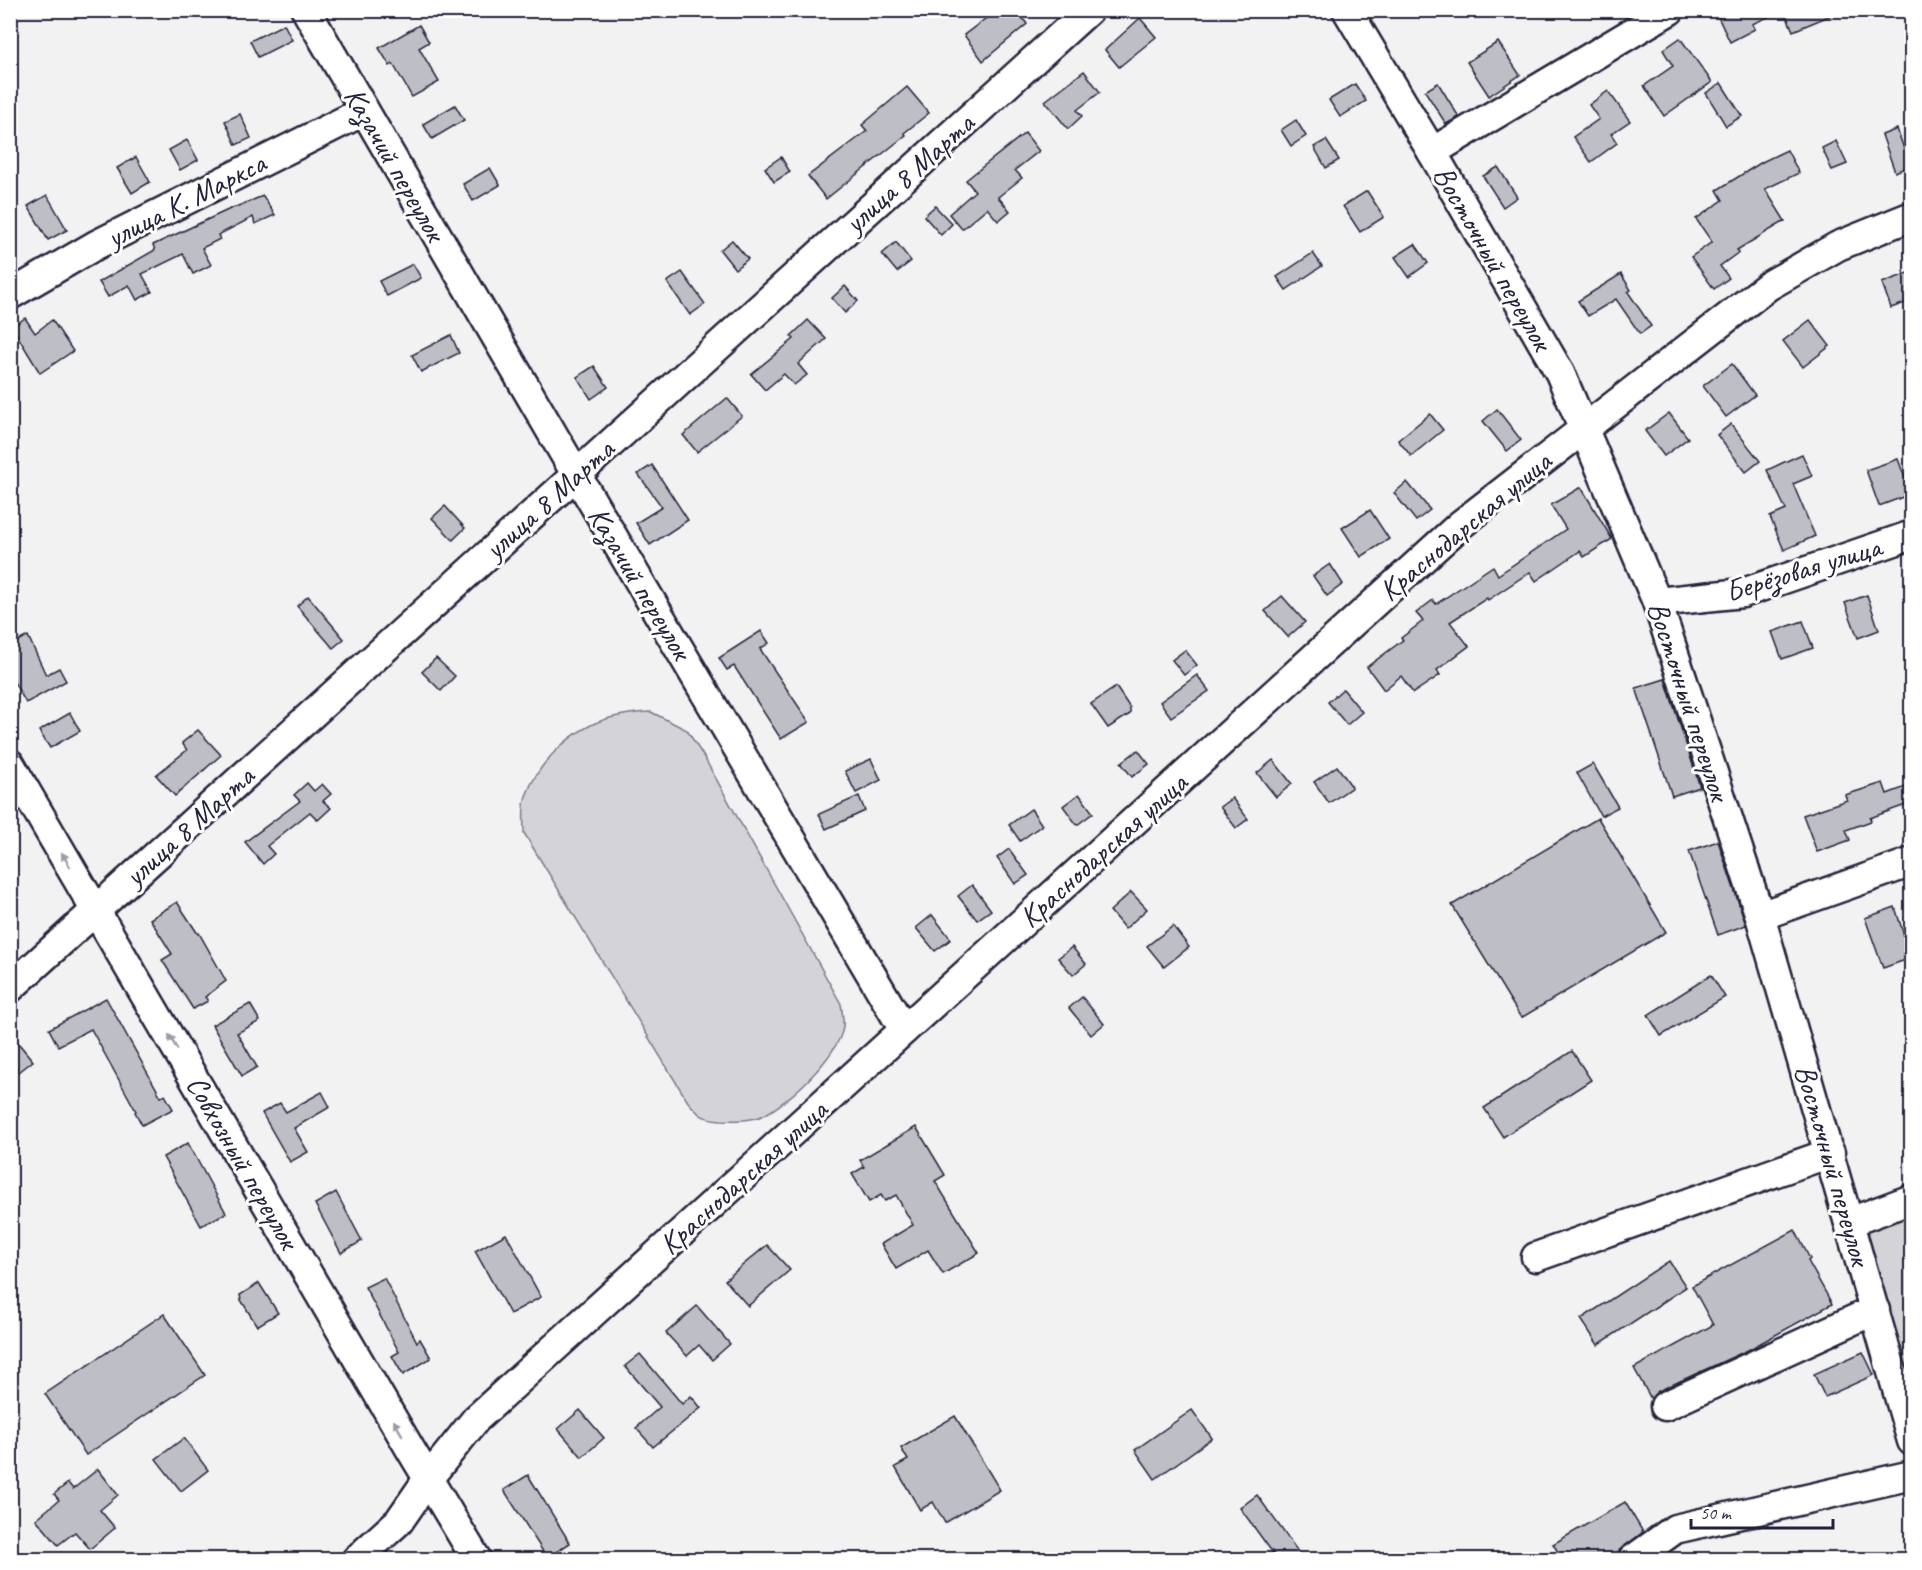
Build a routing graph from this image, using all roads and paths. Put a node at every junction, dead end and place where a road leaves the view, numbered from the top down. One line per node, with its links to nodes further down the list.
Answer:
1 (306, 10): 5 (street, Казачий переулок)
2 (1089, 10): 10 (street, улица 8 Марта)
3 (1347, 10): 6 (street, Восточный переулок)
4 (1670, 10): 6 (street)
5 (364, 111): 8 (street, улица К. Маркса); 10 (street, Казачий переулок)
6 (1432, 152): 9 (street, Восточный переулок)
7 (1911, 216): 9 (street, Краснодарская улица)
8 (10, 295)
9 (1583, 428): 12 (street, Восточный переулок); 18 (street, Краснодарская улица)
10 (576, 474): 15 (street, улица 8 Марта); 18 (street, Казачий переулок)
11 (1911, 535): 12 (street, Берёзовая улица)
12 (1657, 602): 16 (street, Восточный переулок)
13 (10, 764): 15 (street, Совхозный переулок, one-way to 13)
14 (1911, 862): 16 (street)
15 (96, 911): 17 (street, улица 8 Марта); 27 (street, Совхозный переулок, one-way to 15)
16 (1760, 916): 19 (street, Восточный переулок)
17 (10, 988)
18 (904, 1030): 27 (street, Краснодарская улица)
19 (1830, 1154): 21 (street, Восточный переулок); 22 (street)
20 (1911, 1199): 21 (street)
21 (1850, 1222): 23 (street, Восточный переулок)
22 (1536, 1257)
23 (1875, 1310): 24 (street); 25 (street, Восточный переулок)
24 (1665, 1406)
25 (1911, 1442)
26 (1911, 1475): 30 (street)
27 (428, 1479): 28 (street, Краснодарская улица); 29 (street, Совхозный переулок)
28 (356, 1560)
29 (477, 1560)
30 (1632, 1560)

